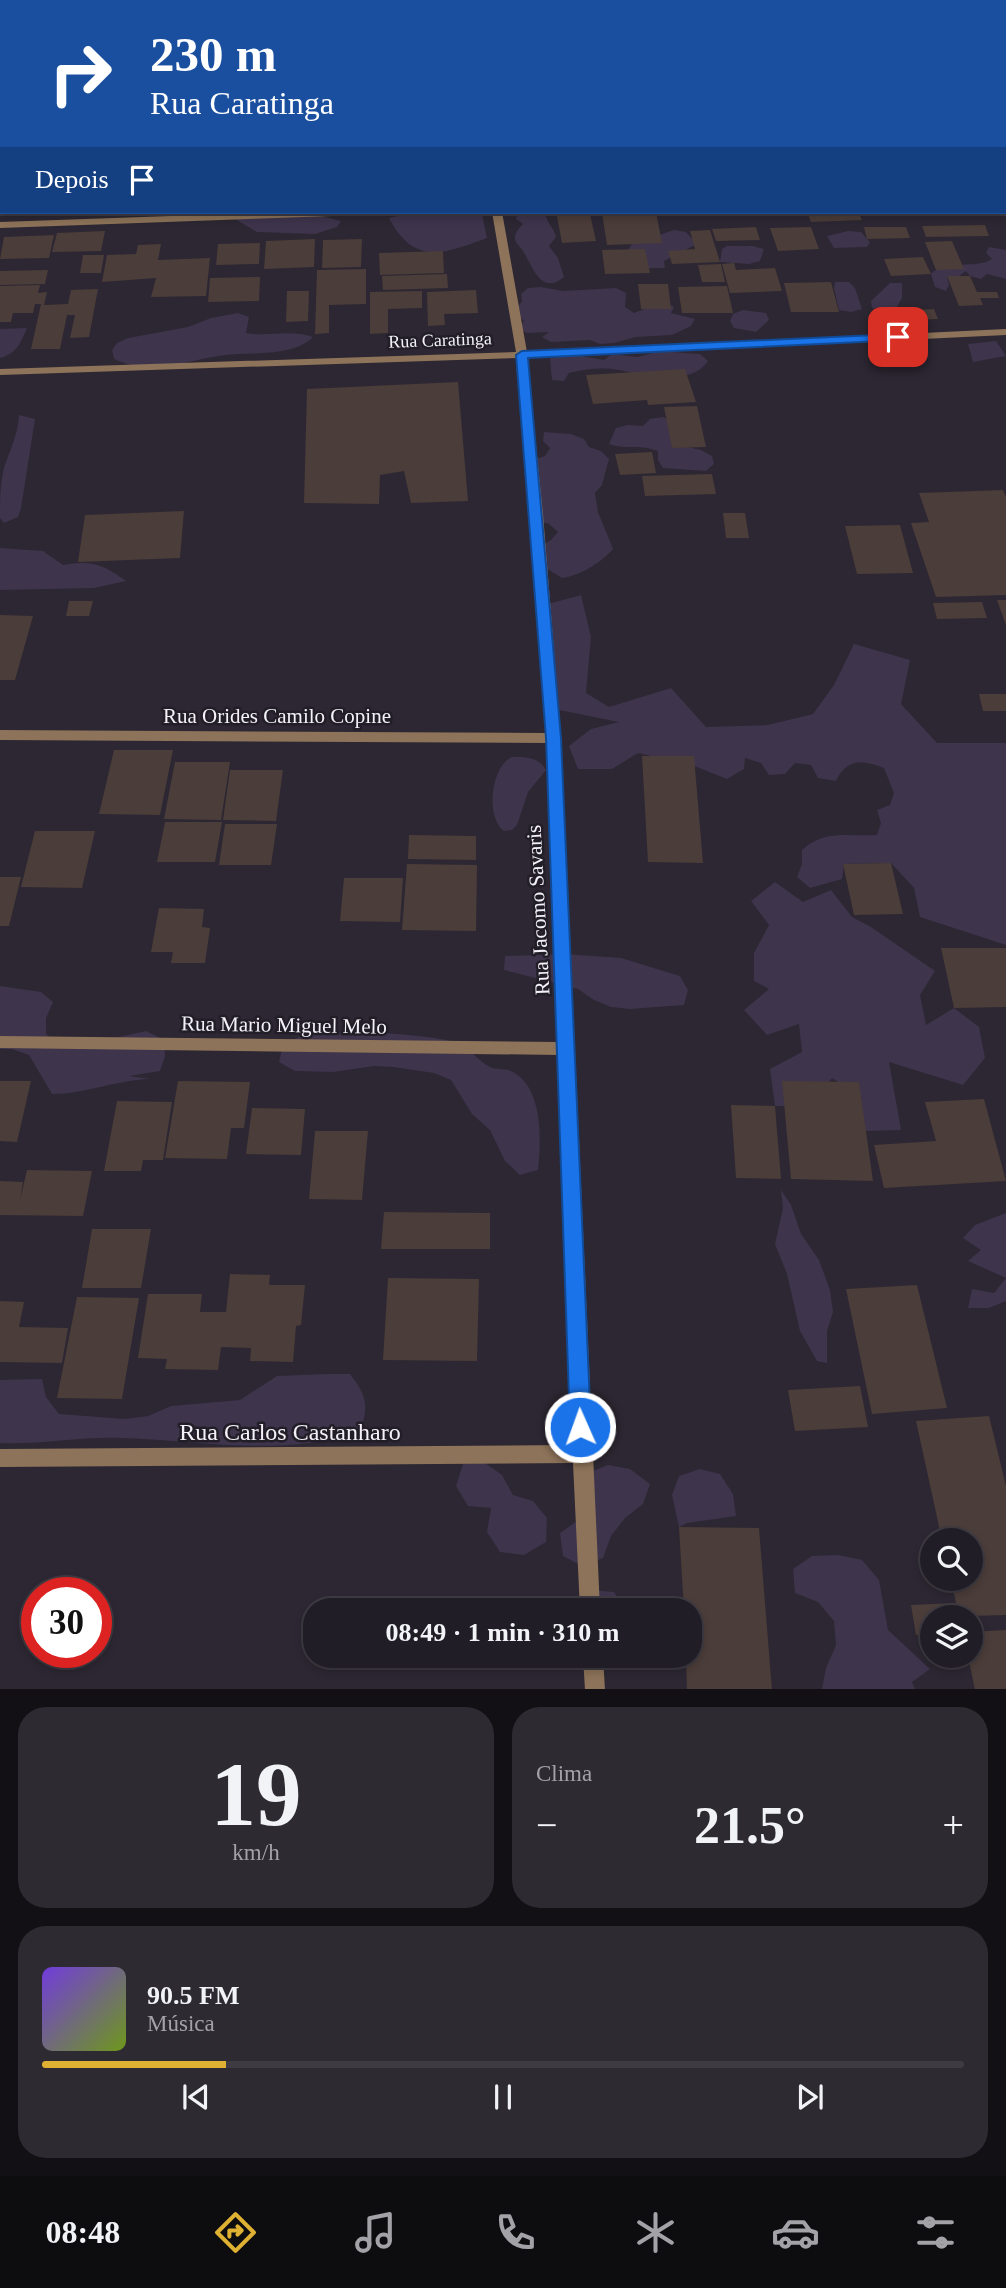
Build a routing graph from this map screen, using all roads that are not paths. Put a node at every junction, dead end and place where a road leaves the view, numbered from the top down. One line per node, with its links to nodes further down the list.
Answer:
1 (305, 214): 3 (street)
2 (497, 214): 5 (street, Rua Jacomo Savaris)
3 (0, 225)
4 (1006, 332): 5 (street, Rua Caratinga)
5 (522, 355): 6 (street, Rua Caratinga); 8 (street, Rua Jacomo Savaris)
6 (0, 372)
7 (0, 735): 8 (street, Rua Orides Camilo Copine)
8 (554, 738): 10 (street, Rua Jacomo Savaris)
9 (0, 1042): 10 (street, Rua Mario Miguel Melo)
10 (567, 1049): 11 (street, Rua Jacomo Savaris)
11 (581, 1454): 12 (street, Rua Carlos Castanharo); 13 (street, Rua Jacomo Savaris)
12 (0, 1458)
13 (589, 1598)
14 (594, 1668): 15 (street)
15 (595, 1689)

